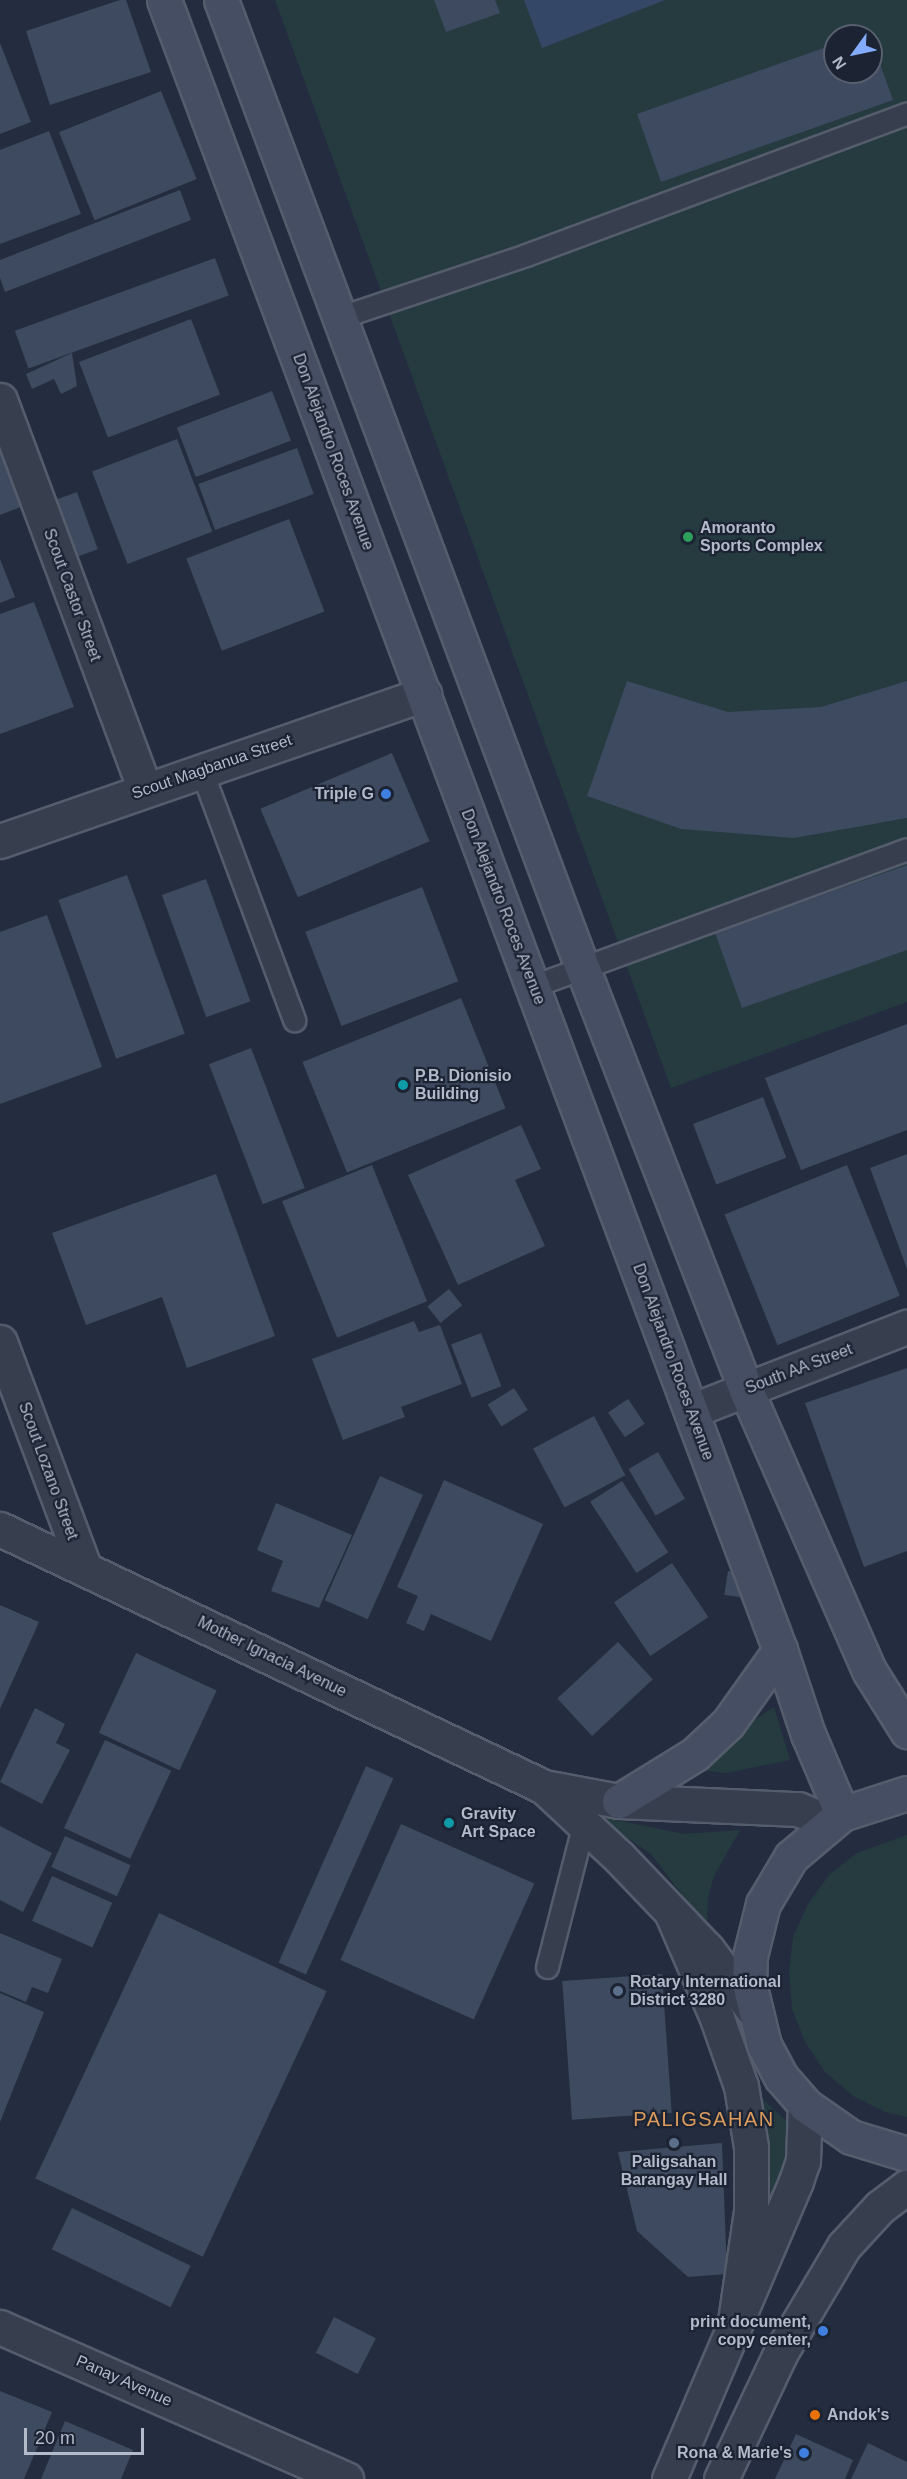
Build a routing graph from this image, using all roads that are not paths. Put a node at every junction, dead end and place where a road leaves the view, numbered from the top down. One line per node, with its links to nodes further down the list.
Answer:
1 (164, 0): 6 (main road, Don Alejandro Roces Avenue)
2 (221, 0): 4 (main road)
3 (907, 113): 4 (lane)
4 (338, 318): 11 (main road)
5 (0, 400): 8 (street, Scout Castor Street)
6 (424, 694): 7 (street, Scout Magbanua Street); 12 (main road, Don Alejandro Roces Avenue)
7 (202, 772): 8 (street, Scout Magbanua Street); 13 (lane)
8 (145, 790): 9 (street, Scout Magbanua Street)
9 (0, 841)
10 (907, 849): 11 (lane)
11 (582, 967): 12 (lane); 16 (main road)
12 (532, 986): 17 (main road, Don Alejandro Roces Avenue)
13 (294, 1020)
14 (907, 1327): 16 (street, South AA Street)
15 (0, 1342): 19 (street, Scout Lozano Street)
16 (746, 1390): 17 (street, South AA Street); 21 (main road)
17 (691, 1411): 20 (main road, Don Alejandro Roces Avenue)
18 (0, 1529): 19 (street, Mother Ignacia Avenue)
19 (84, 1567): 22 (street, Mother Ignacia Avenue)
20 (780, 1650): 24 (main road); 25 (main road, Don Alejandro Roces Avenue)
21 (907, 1731)
22 (544, 1787): 24 (street, Mother Ignacia Avenue); 26 (street, Mother Ignacia Avenue)
23 (907, 1793): 25 (main road)
24 (619, 1802): 25 (street, Mother Ignacia Avenue)
25 (835, 1818): 29 (main road)
26 (584, 1822): 27 (street, Mother Ignacia Avenue); 28 (lane)
27 (672, 1914): 29 (street, Mother Ignacia Avenue); 34 (street)
28 (547, 1967)
29 (753, 2010): 30 (main road)
30 (805, 2104): 31 (main road); 34 (street)
31 (907, 2154)
32 (907, 2187): 37 (street)
33 (0, 2326): 35 (street, Panay Avenue)
34 (734, 2327): 36 (street)
35 (346, 2479)
36 (669, 2479)
37 (721, 2479)

